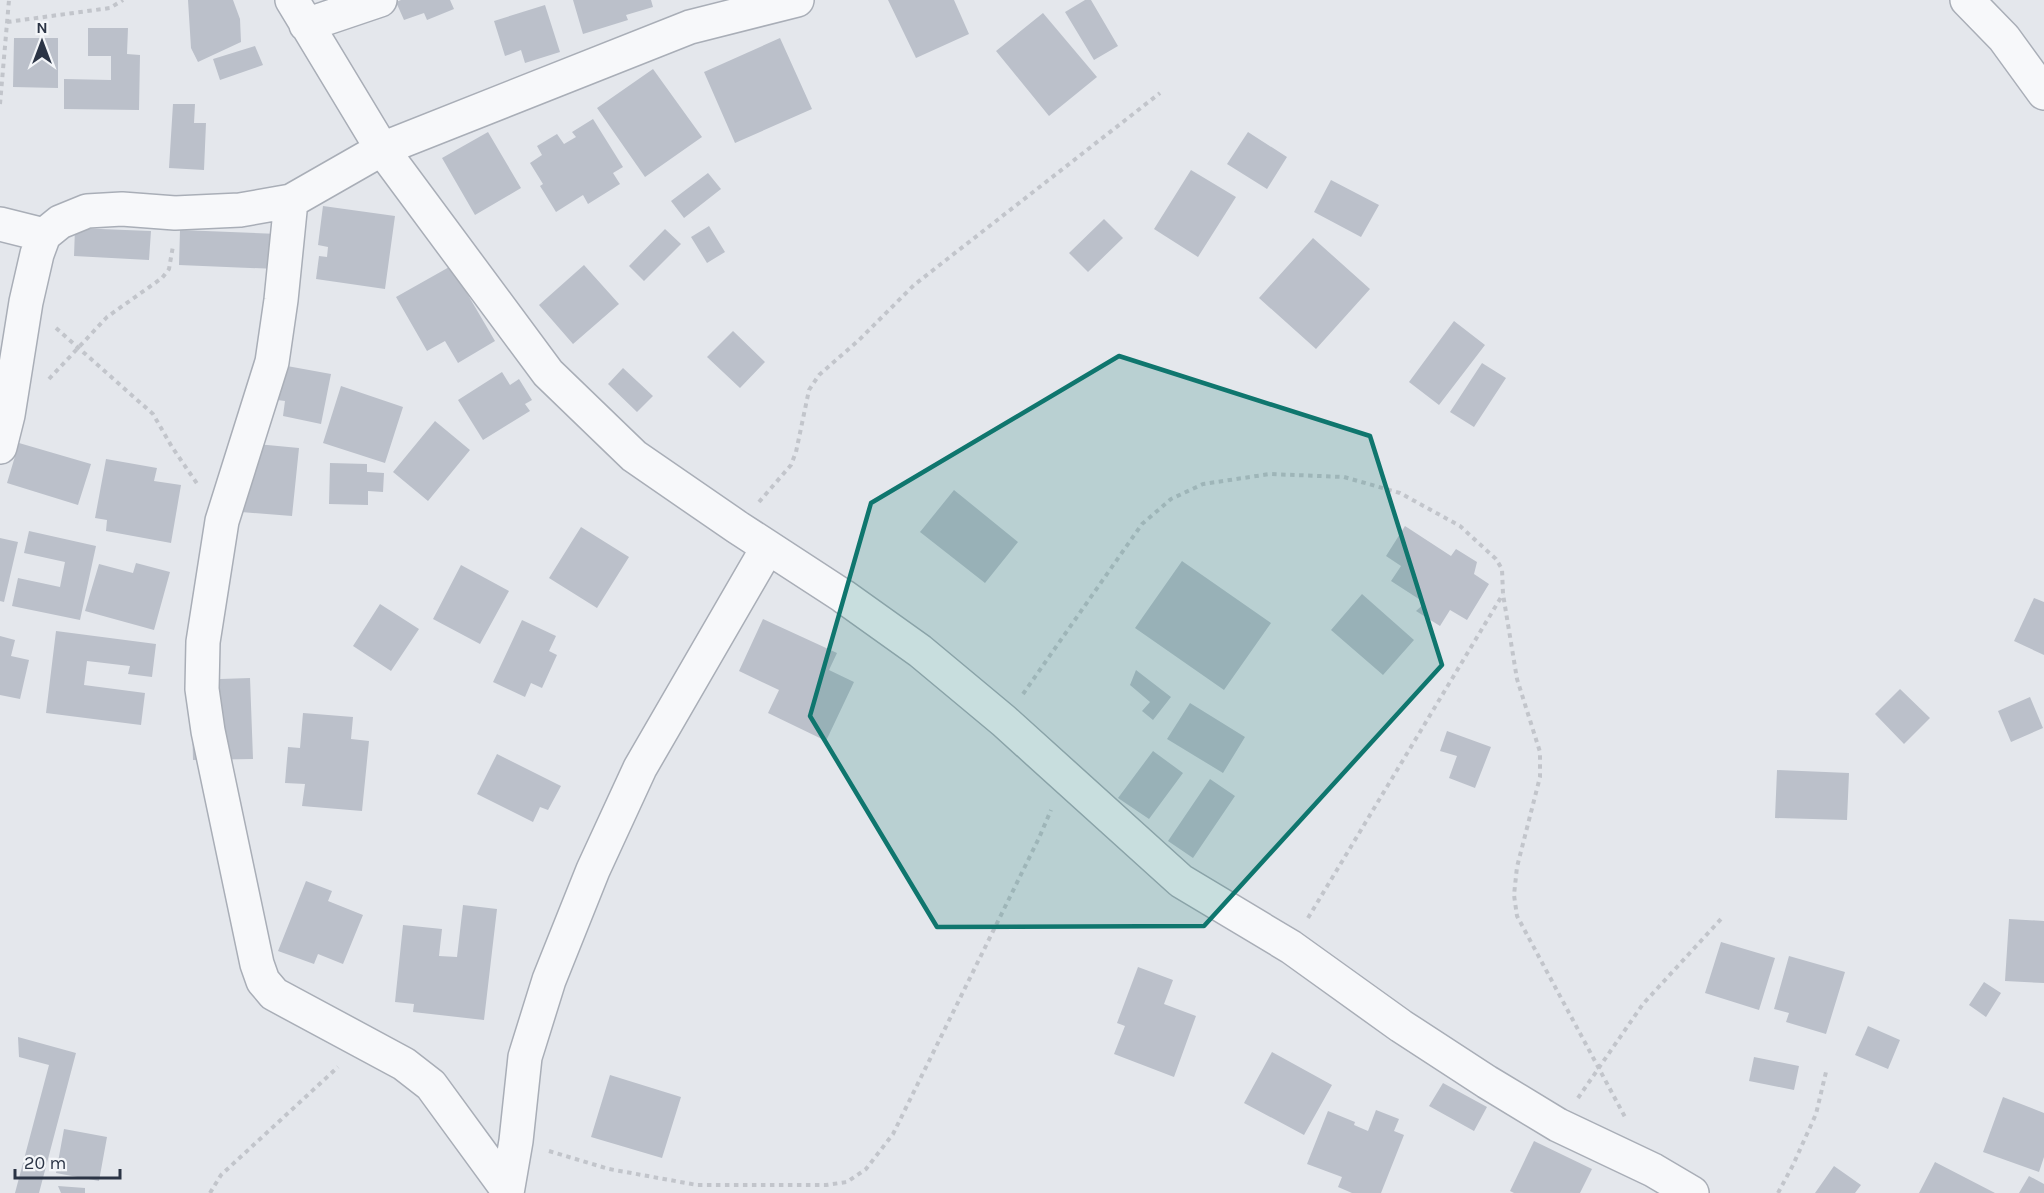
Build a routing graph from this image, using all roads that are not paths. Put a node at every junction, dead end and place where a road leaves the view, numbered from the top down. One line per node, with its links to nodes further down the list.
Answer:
1 (380, 0): 4 (street)
2 (796, 0): 6 (street)
3 (1967, 0): 5 (street)
4 (299, 12): 6 (street)
5 (2044, 93)
6 (382, 149): 7 (street); 11 (street)
7 (291, 201): 9 (street); 12 (street)
8 (3, 226): 9 (street)
9 (44, 235): 10 (street)
10 (0, 447)
11 (768, 547): 12 (street); 13 (street)
12 (507, 1191)
13 (1692, 1193)

